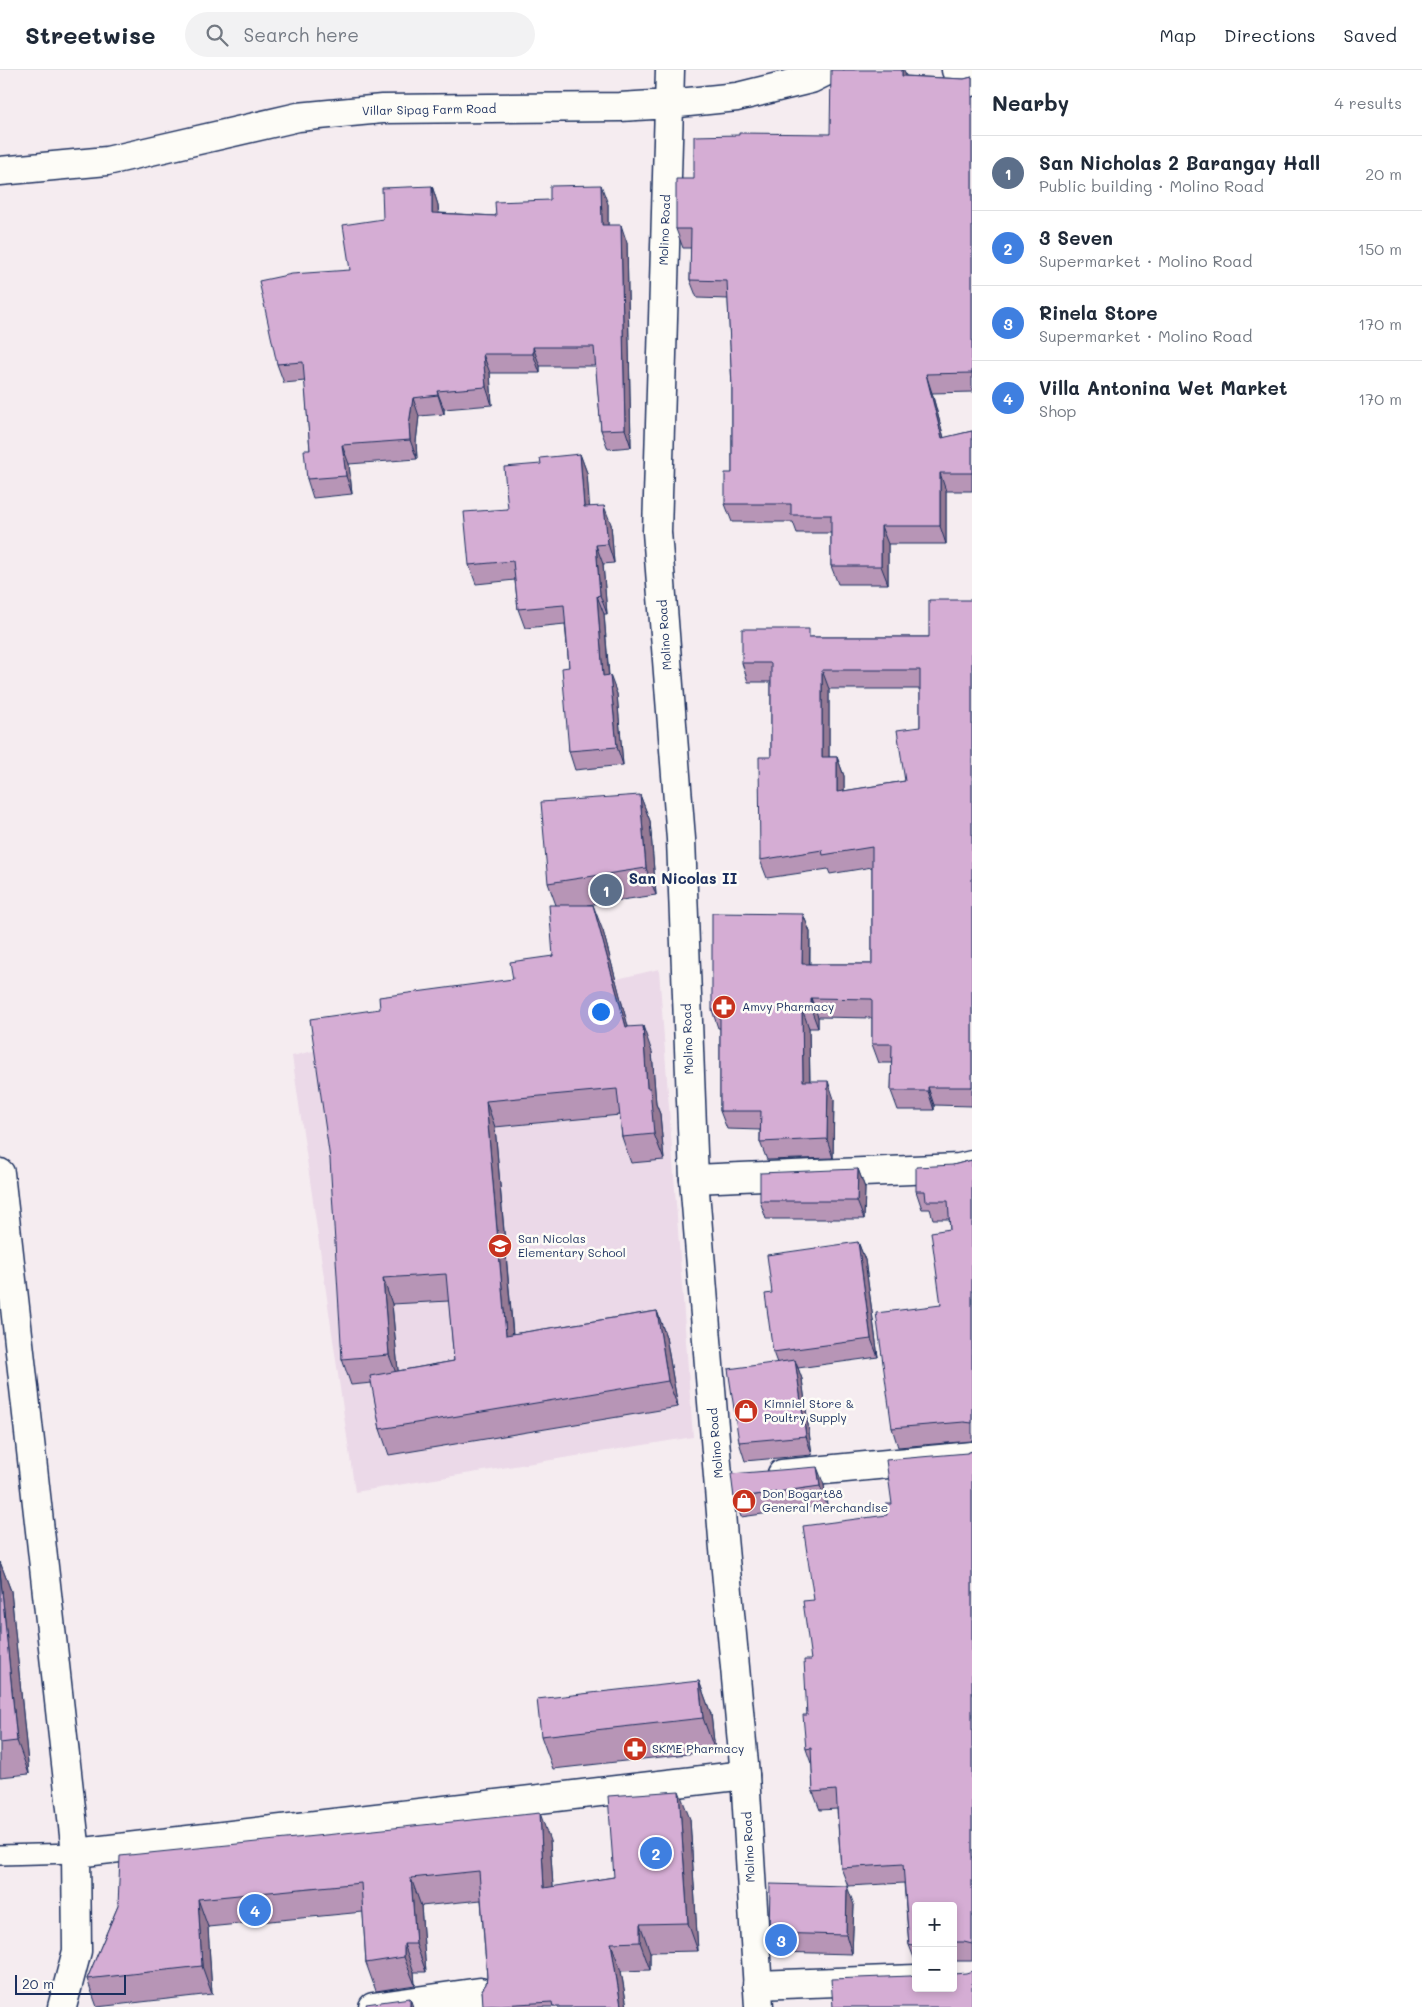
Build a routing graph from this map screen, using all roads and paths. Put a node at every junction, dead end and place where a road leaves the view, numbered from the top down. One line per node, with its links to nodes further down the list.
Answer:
1 (670, 70): 5 (main road, Molino Road)
2 (829, 70): 5 (main road, Villar Sipag Farm Road)
3 (956, 70): 4 (main road)
4 (972, 82)
5 (669, 104): 6 (main road, Villar Sipag Farm Road); 9 (main road, Molino Road)
6 (0, 171)
7 (972, 1165): 9 (main road)
8 (0, 1173): 13 (main road)
9 (694, 1179): 11 (main road, Molino Road)
10 (972, 1456): 11 (main road)
11 (738, 1478): 12 (main road, Molino Road)
12 (745, 1775): 13 (main road); 16 (main road, Molino Road)
13 (76, 1853): 14 (lane); 17 (main road)
14 (0, 1855)
15 (912, 1978): 16 (main road)
16 (758, 1996)
17 (62, 2007)
18 (373, 2007): 19 (main road)
19 (482, 2007)

